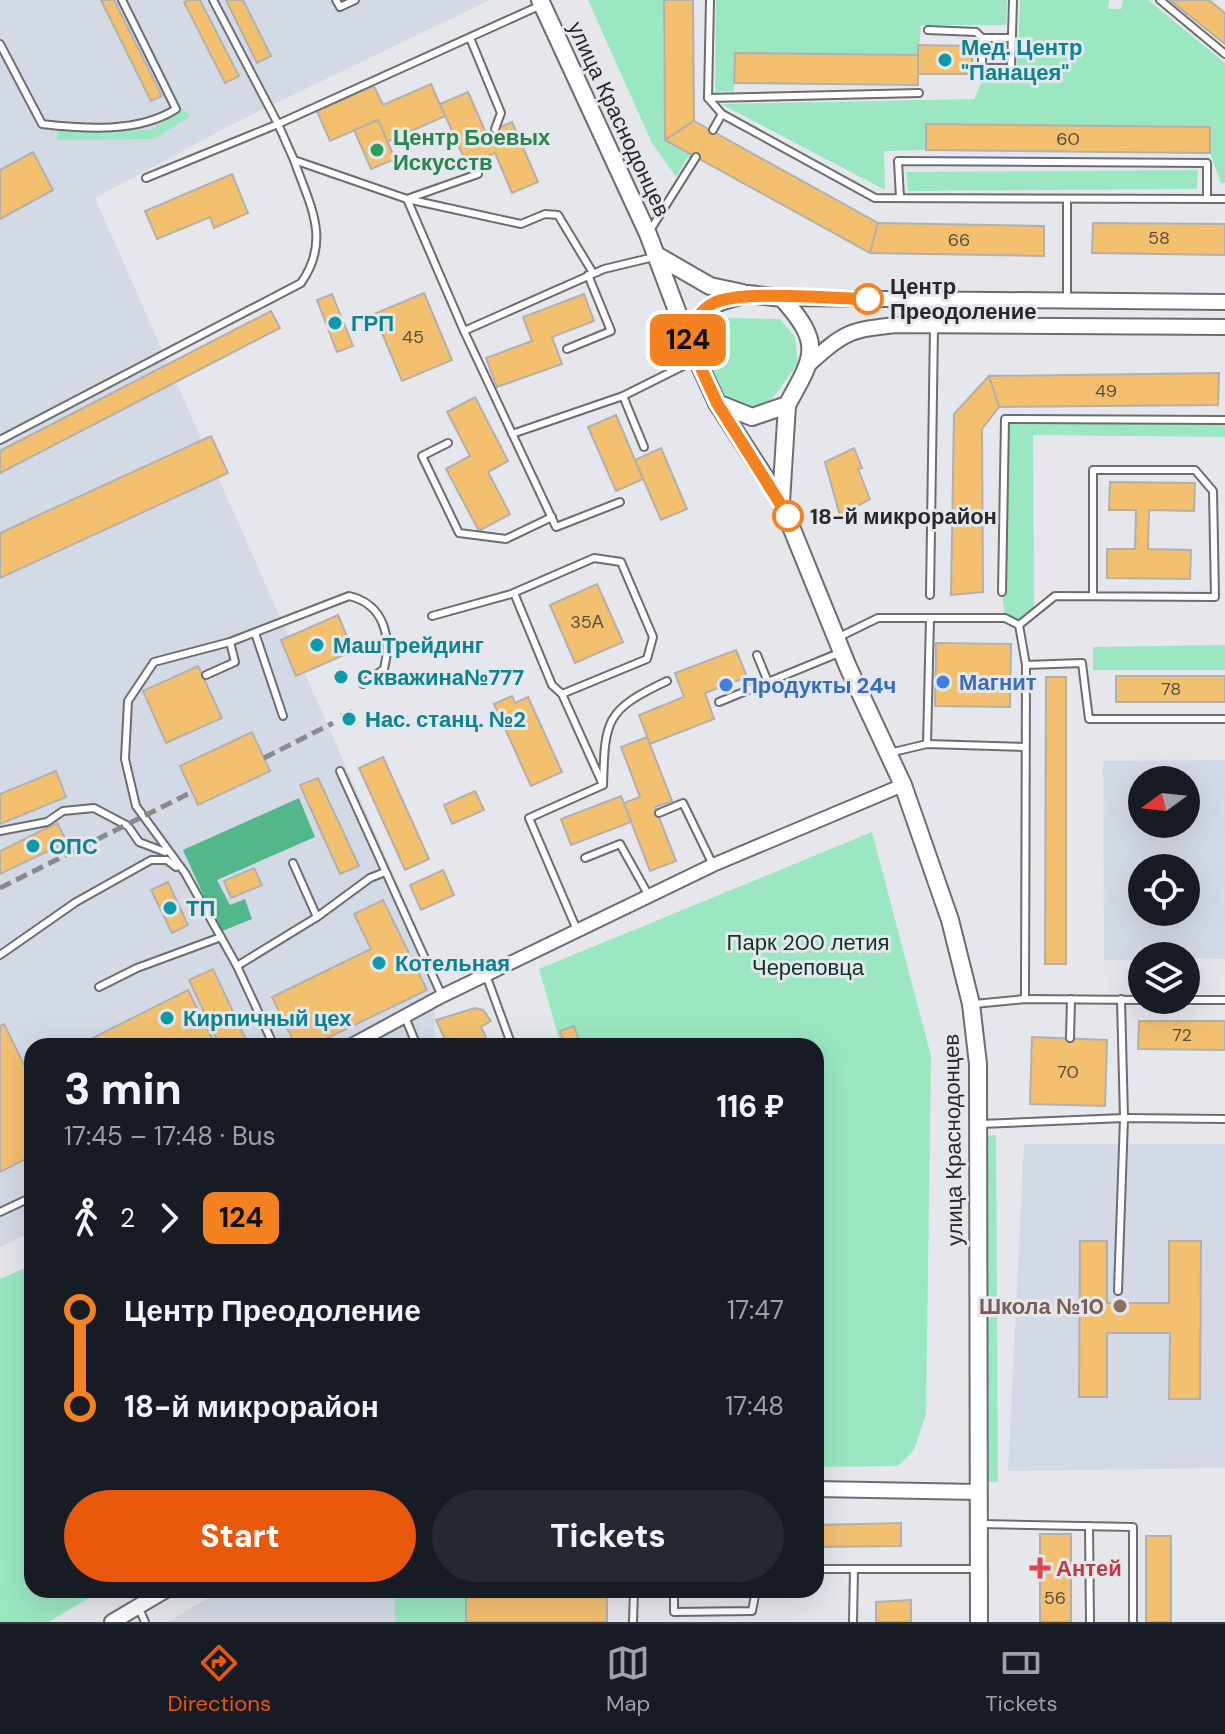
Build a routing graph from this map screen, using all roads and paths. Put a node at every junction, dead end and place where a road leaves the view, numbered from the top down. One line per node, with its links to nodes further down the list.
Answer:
1 (122, 0): 13 (lane)
2 (213, 0): 18 (lane)
3 (336, 0): 4 (lane)
4 (355, 0)
5 (710, 0): 16 (lane)
6 (1013, 0): 12 (lane)
7 (1160, 0): 14 (lane)
8 (542, 2): 10 (lane); 30 (main road, улица Краснодонцев)
9 (928, 30): 11 (lane)
10 (470, 38): 18 (lane); 19 (lane)
11 (982, 38): 12 (lane); 12 (lane)
12 (1012, 38)
13 (0, 44)
14 (1225, 54)
15 (919, 93): 16 (lane)
16 (708, 98): 17 (lane)
17 (722, 114): 20 (lane); 25 (lane)
18 (278, 124): 22 (lane); 24 (lane)
19 (495, 129)
20 (713, 130)
21 (696, 157): 30 (lane)
22 (294, 160): 26 (lane); 51 (lane)
23 (478, 174): 26 (lane)
24 (146, 178)
25 (900, 198): 27 (lane); 29 (lane)
26 (407, 199): 32 (lane); 41 (lane)
27 (1207, 199): 28 (lane); 29 (lane)
28 (1225, 199)
29 (1067, 200): 35 (lane)
30 (648, 234): 31 (main road, улица Краснодонцев)
31 (658, 256): 32 (lane); 33 (main road); 42 (main road, улица Краснодонцев)
32 (590, 274): 41 (lane); 43 (lane)
33 (748, 294): 34 (main road); 42 (main road)
34 (782, 298): 35 (street); 45 (main road)
35 (1067, 301): 36 (street)
36 (1090, 301): 37 (street); 39 (street)
37 (1225, 302)
38 (934, 326): 39 (street); 45 (street); 59 (lane)
39 (1091, 326): 40 (street)
40 (1225, 327)
41 (464, 331): 50 (lane)
42 (688, 340): 44 (main road)
43 (567, 349)
44 (697, 359): 46 (lane); 47 (main road)
45 (810, 363): 48 (main road)
46 (623, 396): 50 (lane); 53 (lane)
47 (717, 403): 48 (main road); 55 (main road, улица Краснодонцев)
48 (787, 405): 55 (main road, улица Краснодонцев)
49 (1225, 420): 57 (lane)
50 (512, 434): 56 (lane)
51 (0, 440)
52 (448, 443): 56 (lane)
53 (644, 447)
54 (620, 502): 56 (lane)
55 (781, 502): 66 (main road, улица Краснодонцев)
56 (552, 517)
57 (1002, 592)
58 (514, 593): 61 (lane); 73 (lane); 73 (lane)
59 (930, 595)
60 (1093, 596): 60 (lane); 63 (lane)
61 (432, 616)
62 (930, 619): 63 (lane); 66 (lane); 77 (lane)
63 (1019, 625): 68 (lane)
64 (255, 633): 65 (lane); 72 (lane); 75 (lane)
65 (230, 642): 69 (lane); 85 (lane)
66 (839, 645): 71 (lane); 79 (main road, улица Краснодонцев)
67 (757, 655): 71 (lane)
68 (1026, 665): 76 (lane); 78 (lane)
69 (206, 675)
70 (667, 681): 81 (lane)
71 (768, 682): 74 (lane)
72 (363, 684)
73 (562, 694): 81 (lane)
74 (719, 702)
75 (283, 716)
76 (1225, 719)
77 (927, 744): 78 (lane); 79 (lane)
78 (1025, 747): 100 (lane)
79 (889, 753): 82 (main road, улица Краснодонцев)
80 (340, 771): 89 (lane)
81 (603, 785): 93 (lane)
82 (903, 785): 88 (street); 106 (main road, улица Краснодонцев)
83 (659, 813): 88 (lane)
84 (0, 831): 85 (lane)
85 (168, 853): 90 (lane)
86 (585, 858): 91 (lane)
87 (293, 863): 92 (lane)
88 (713, 865): 91 (street)
89 (385, 872): 92 (lane); 99 (lane)
90 (185, 873): 94 (lane); 95 (lane)
91 (649, 896): 93 (street)
92 (317, 917): 96 (lane)
93 (577, 930): 97 (street)
94 (221, 937): 96 (lane); 98 (lane)
95 (0, 955)
96 (237, 966): 108 (lane)
97 (486, 975): 99 (street); 111 (lane)
98 (99, 987)
99 (442, 996): 107 (street)
100 (1025, 999): 101 (lane); 106 (lane)
101 (1071, 999): 102 (lane); 112 (lane)
102 (1121, 999): 103 (lane); 113 (lane)
103 (1128, 999)
104 (1200, 1000): 105 (lane)
105 (1225, 1000)
106 (971, 1004): 115 (main road, улица Краснодонцев)
107 (405, 1017): 109 (street); 110 (lane)
108 (270, 1038)
109 (365, 1038)
110 (414, 1038)
111 (509, 1038)
112 (1070, 1038)
113 (1124, 1118): 114 (lane); 115 (lane); 118 (lane)
114 (1225, 1119)
115 (977, 1125): 120 (main road, улица Краснодонцев)
116 (24, 1201): 117 (lane)
117 (0, 1212)
118 (1118, 1291)
119 (824, 1489): 120 (street)
120 (978, 1492): 121 (main road, улица Краснодонцев)
121 (978, 1524): 122 (lane); 125 (main road, улица Краснодонцев)
122 (1089, 1526): 136 (lane); 137 (lane)
123 (824, 1569): 124 (lane)
124 (854, 1569): 125 (lane); 134 (lane)
125 (979, 1569): 135 (main road, улица Краснодонцев)
126 (152, 1598): 130 (street)
127 (634, 1598): 133 (lane)
128 (674, 1598): 129 (lane)
129 (754, 1598)
130 (138, 1606): 131 (street); 132 (lane)
131 (112, 1622)
132 (145, 1622)
133 (633, 1622)
134 (853, 1622)
135 (979, 1622)
136 (1090, 1622)
137 (1133, 1622)

